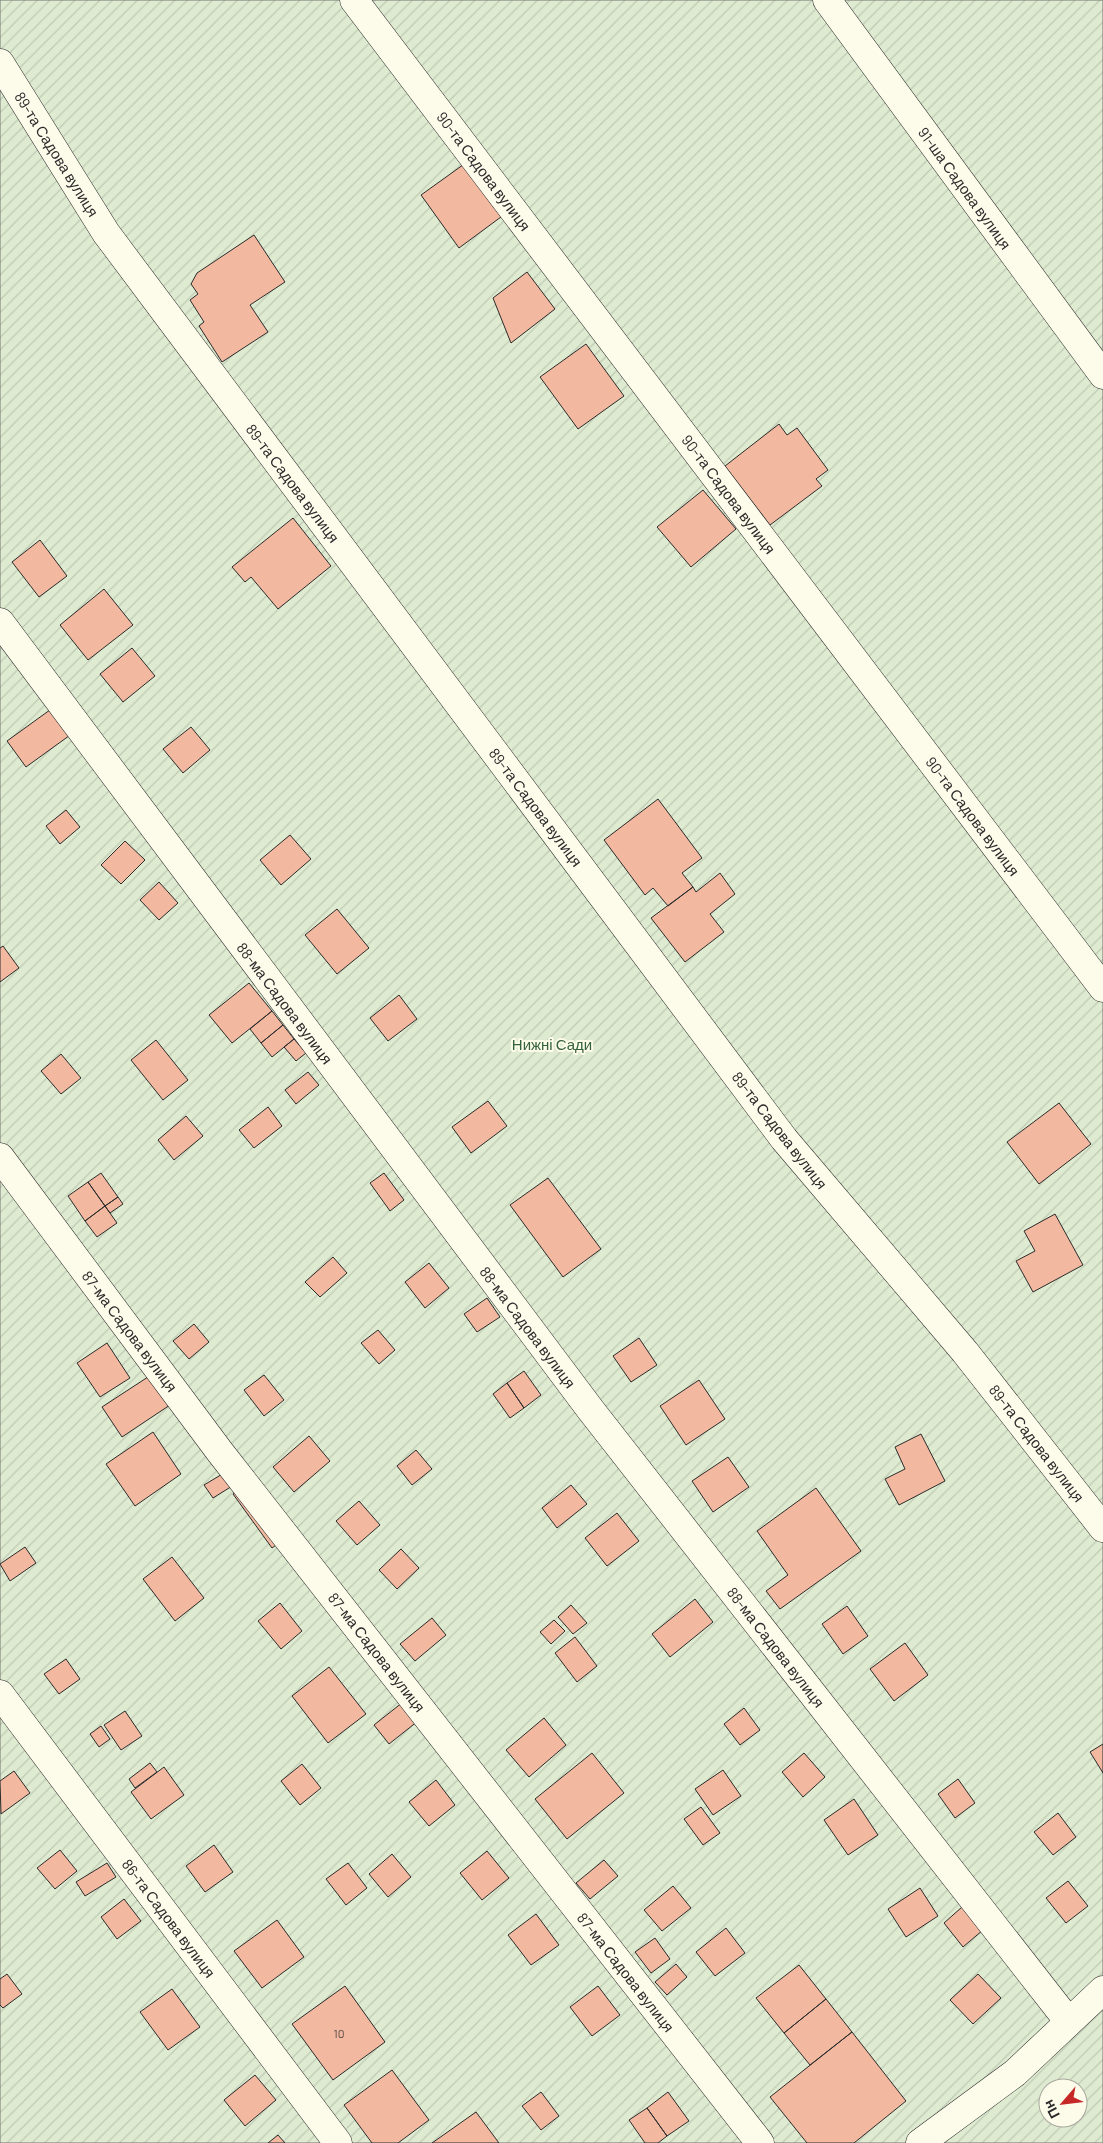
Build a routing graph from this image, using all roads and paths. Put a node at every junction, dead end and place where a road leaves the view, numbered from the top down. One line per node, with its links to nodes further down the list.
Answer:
1 (354, 0): 6 (street, 90-та Садова вулиця)
2 (827, 0): 4 (street, 91-ша Садова вулиця)
3 (0, 63): 8 (street, 89-та Садова вулиця)
4 (1103, 375)
5 (0, 622): 11 (street, 88-ма Садова вулиця)
6 (1103, 988)
7 (0, 1157): 13 (street, 87-ма Садова вулиця)
8 (1103, 1528)
9 (0, 1694): 12 (street, 86-та Садова вулиця)
10 (1103, 1990): 11 (street)
11 (1069, 2022): 14 (street)
12 (338, 2143)
13 (760, 2143)
14 (920, 2143)

